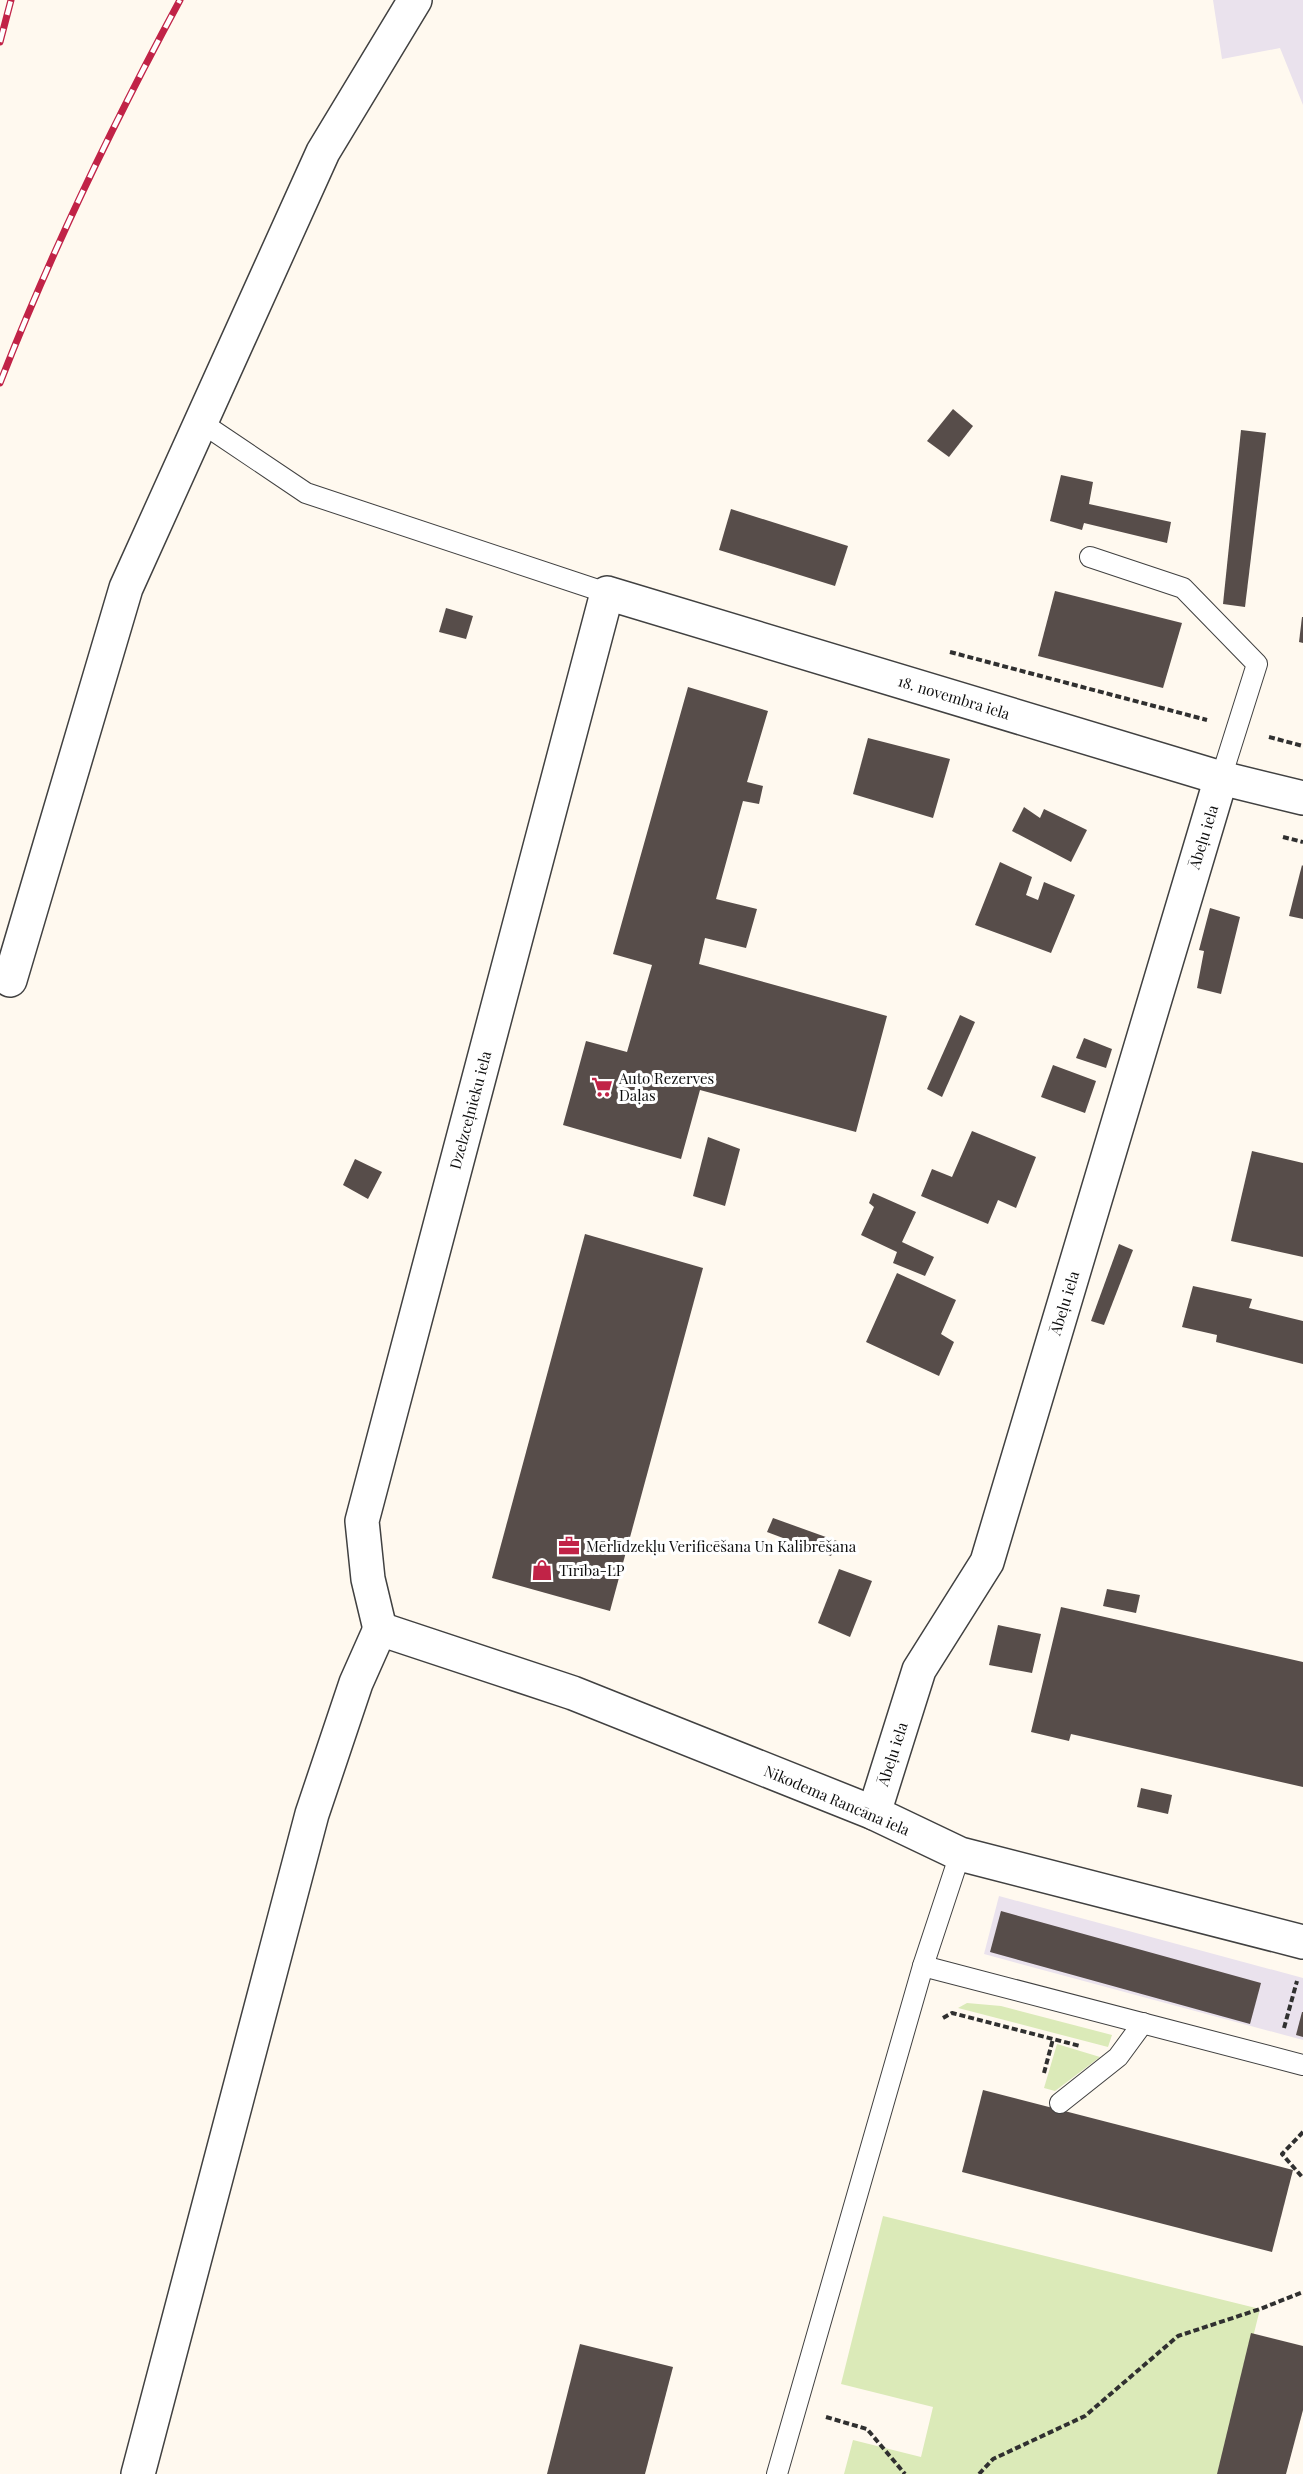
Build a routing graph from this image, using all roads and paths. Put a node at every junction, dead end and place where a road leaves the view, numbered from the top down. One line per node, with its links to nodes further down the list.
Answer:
1 (415, 0): 2 (street)
2 (201, 423): 4 (lane); 10 (street)
3 (1090, 557): 6 (lane)
4 (607, 593): 8 (street, 18. novembra iela); 11 (street, Dzelzceļnieku iela)
5 (947, 651): 6 (path)
6 (1236, 728): 7 (path); 8 (lane)
7 (1303, 746)
8 (1221, 778): 9 (street, 18. novembra iela); 12 (street, Ābeļu iela)
9 (1303, 798)
10 (10, 980)
11 (380, 1629): 12 (street, Nikodema Rancāna iela); 29 (street)
12 (874, 1813): 13 (street, Nikodema Rancāna iela)
13 (960, 1854): 14 (street, Nikodema Rancāna iela); 15 (lane)
14 (1303, 1942)
15 (924, 1966): 18 (lane); 27 (lane)
16 (1292, 1998): 19 (path)
17 (934, 2022): 20 (path)
18 (1143, 2023): 20 (lane); 21 (lane)
19 (1285, 2024)
20 (1118, 2057): 22 (lane)
21 (1303, 2065)
22 (1060, 2103)
23 (1303, 2132): 24 (path)
24 (1303, 2178)
25 (1303, 2292): 32 (path)
26 (828, 2406): 28 (path)
27 (796, 2408): 28 (path); 30 (lane)
28 (825, 2416): 31 (path)
29 (138, 2474)
30 (777, 2474)
31 (905, 2474)
32 (979, 2474)

